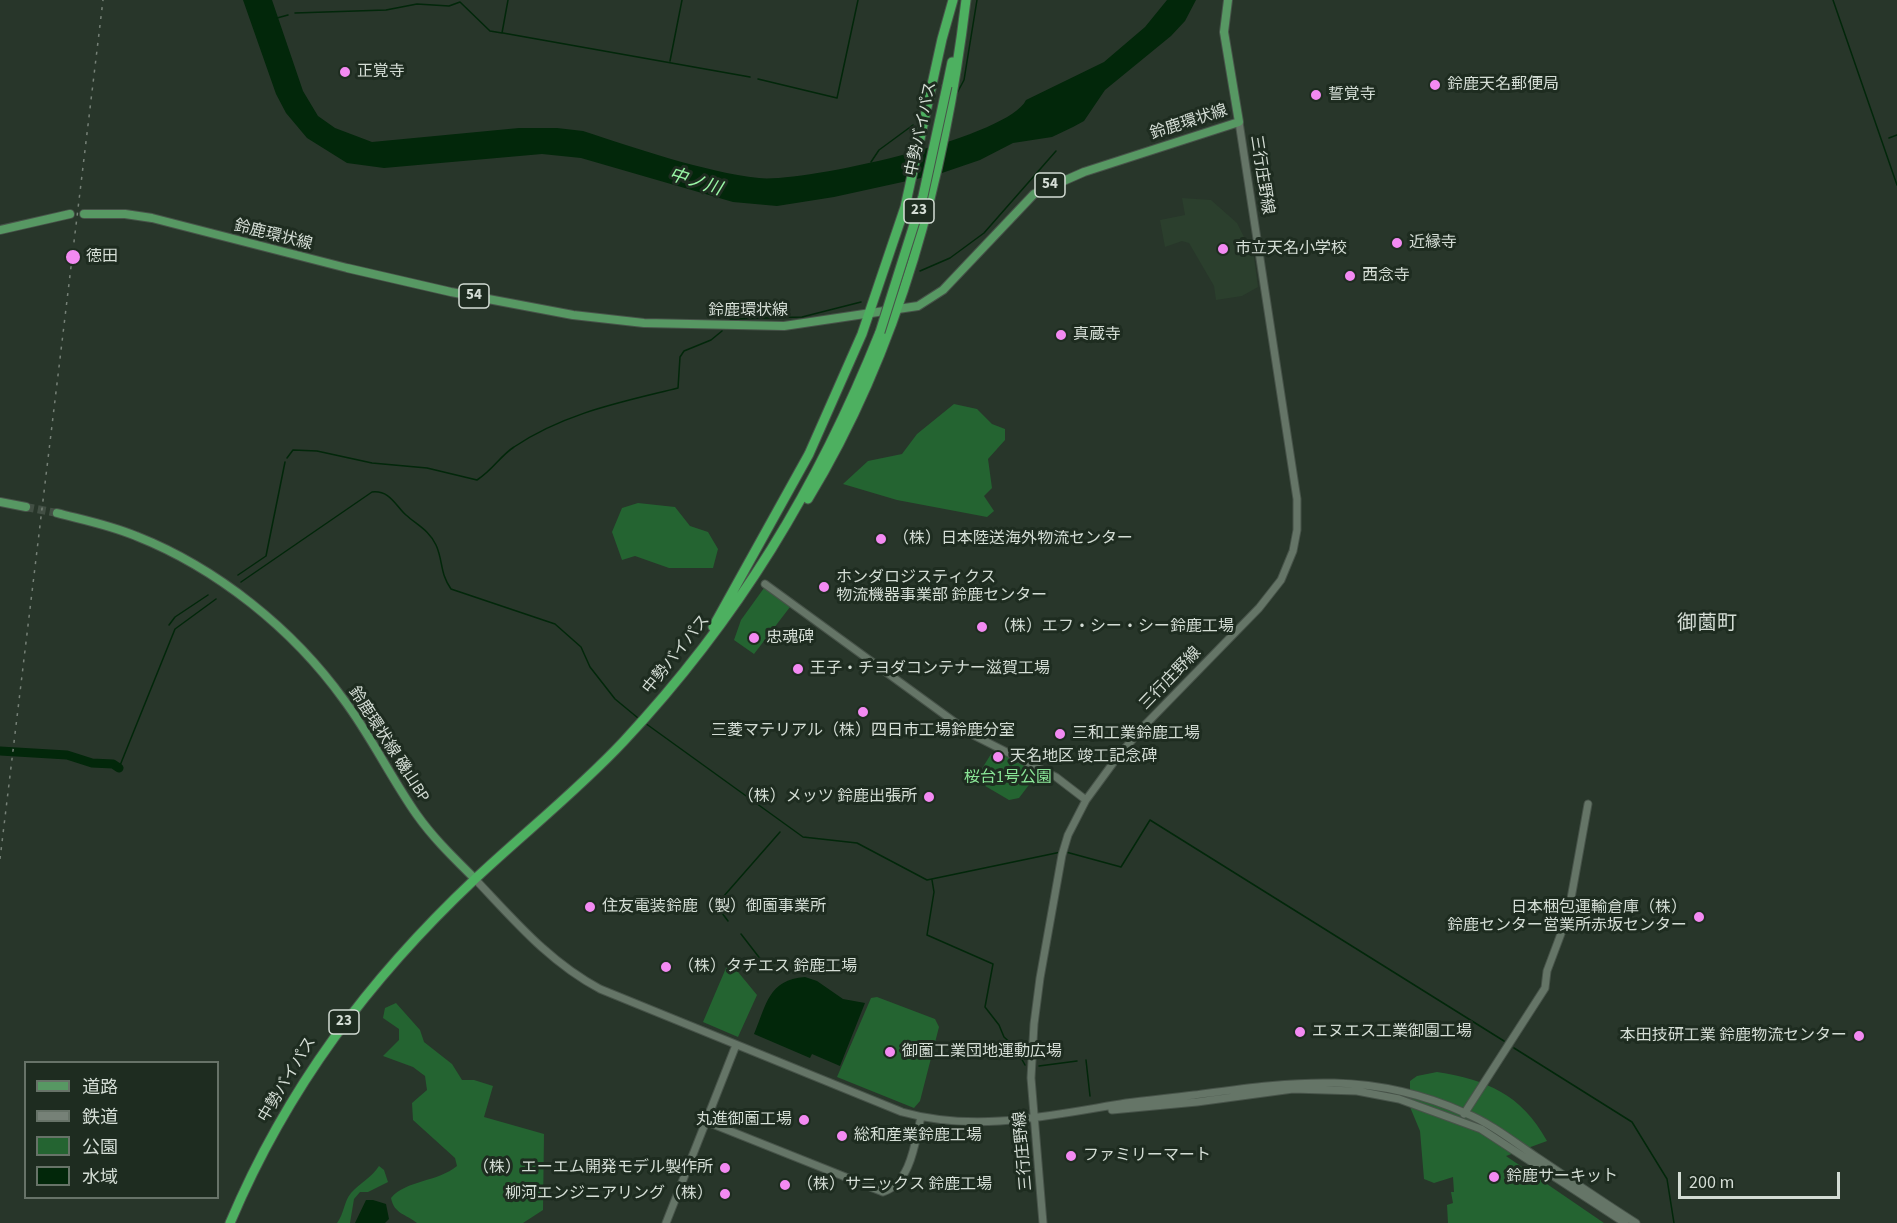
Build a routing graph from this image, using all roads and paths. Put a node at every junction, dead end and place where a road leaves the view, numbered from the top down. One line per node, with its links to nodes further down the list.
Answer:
1 (953, 0): 9 (highway)
2 (965, 0): 8 (highway); 10 (highway, 中勢バイパス / 23, bridge)
3 (1228, 0): 4 (main road, 鈴鹿環状線)
4 (1239, 122): 8 (main road, 鈴鹿環状線 / 54); 16 (street, 三行庄野線)
5 (70, 214): 7 (main road)
6 (84, 214): 9 (main road, 鈴鹿環状線 / 54)
7 (0, 230)
8 (898, 310): 9 (main road, 鈴鹿環状線 / 54); 10 (highway, 23)
9 (870, 313): 15 (highway)
10 (816, 480): 15 (highway, 中勢バイパス / 23)
11 (0, 502): 12 (main road)
12 (26, 507)
13 (57, 513): 18 (main road, 鈴鹿環状線 磯山BP)
14 (765, 584): 16 (street)
15 (684, 672): 18 (highway, 中勢バイパス / 23)
16 (1086, 800): 23 (street, 三行庄野線)
17 (1588, 804): 21 (street)
18 (475, 879): 19 (street); 26 (highway, 中勢バイパス / 23)
19 (736, 1045): 22 (street); 25 (street)
20 (1086, 1111): 21 (street); 23 (street); 24 (street)
21 (1464, 1112): 24 (street); 30 (street)
22 (921, 1117): 23 (street); 25 (street)
23 (1034, 1119): 28 (street, 三行庄野線)
24 (1460, 1120): 29 (street)
25 (705, 1121): 27 (street)
26 (231, 1223)
27 (666, 1223)
28 (1043, 1223)
29 (1625, 1223)
30 (1636, 1223)

